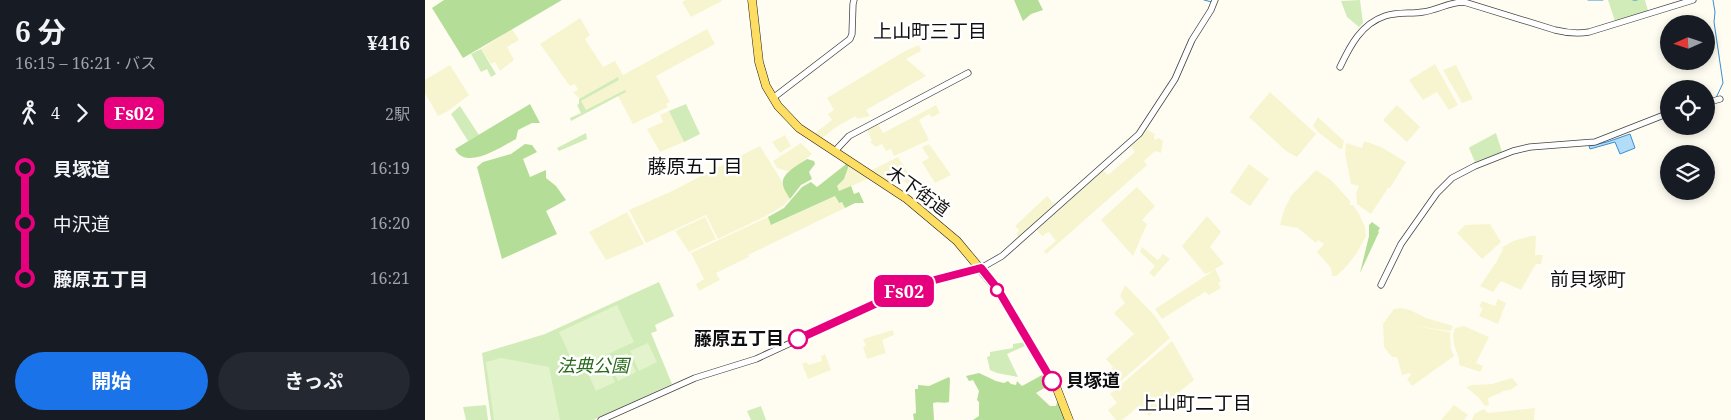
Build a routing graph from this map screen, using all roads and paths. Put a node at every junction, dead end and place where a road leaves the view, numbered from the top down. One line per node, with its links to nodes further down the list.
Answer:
1 (752, 0): 7 (main road, 木下街道)
2 (854, 0): 7 (street)
3 (1215, 0): 12 (street)
4 (1693, 0): 5 (street)
5 (1340, 67)
6 (968, 73): 11 (street)
7 (773, 98): 11 (main road, 木下街道)
8 (1720, 99): 9 (street)
9 (1715, 100)
10 (1660, 117): 13 (street)
11 (835, 151): 12 (main road, 木下街道)
12 (981, 268): 14 (street); 15 (main road, 木下街道)
13 (1381, 285)
14 (601, 420)
15 (1069, 420)

